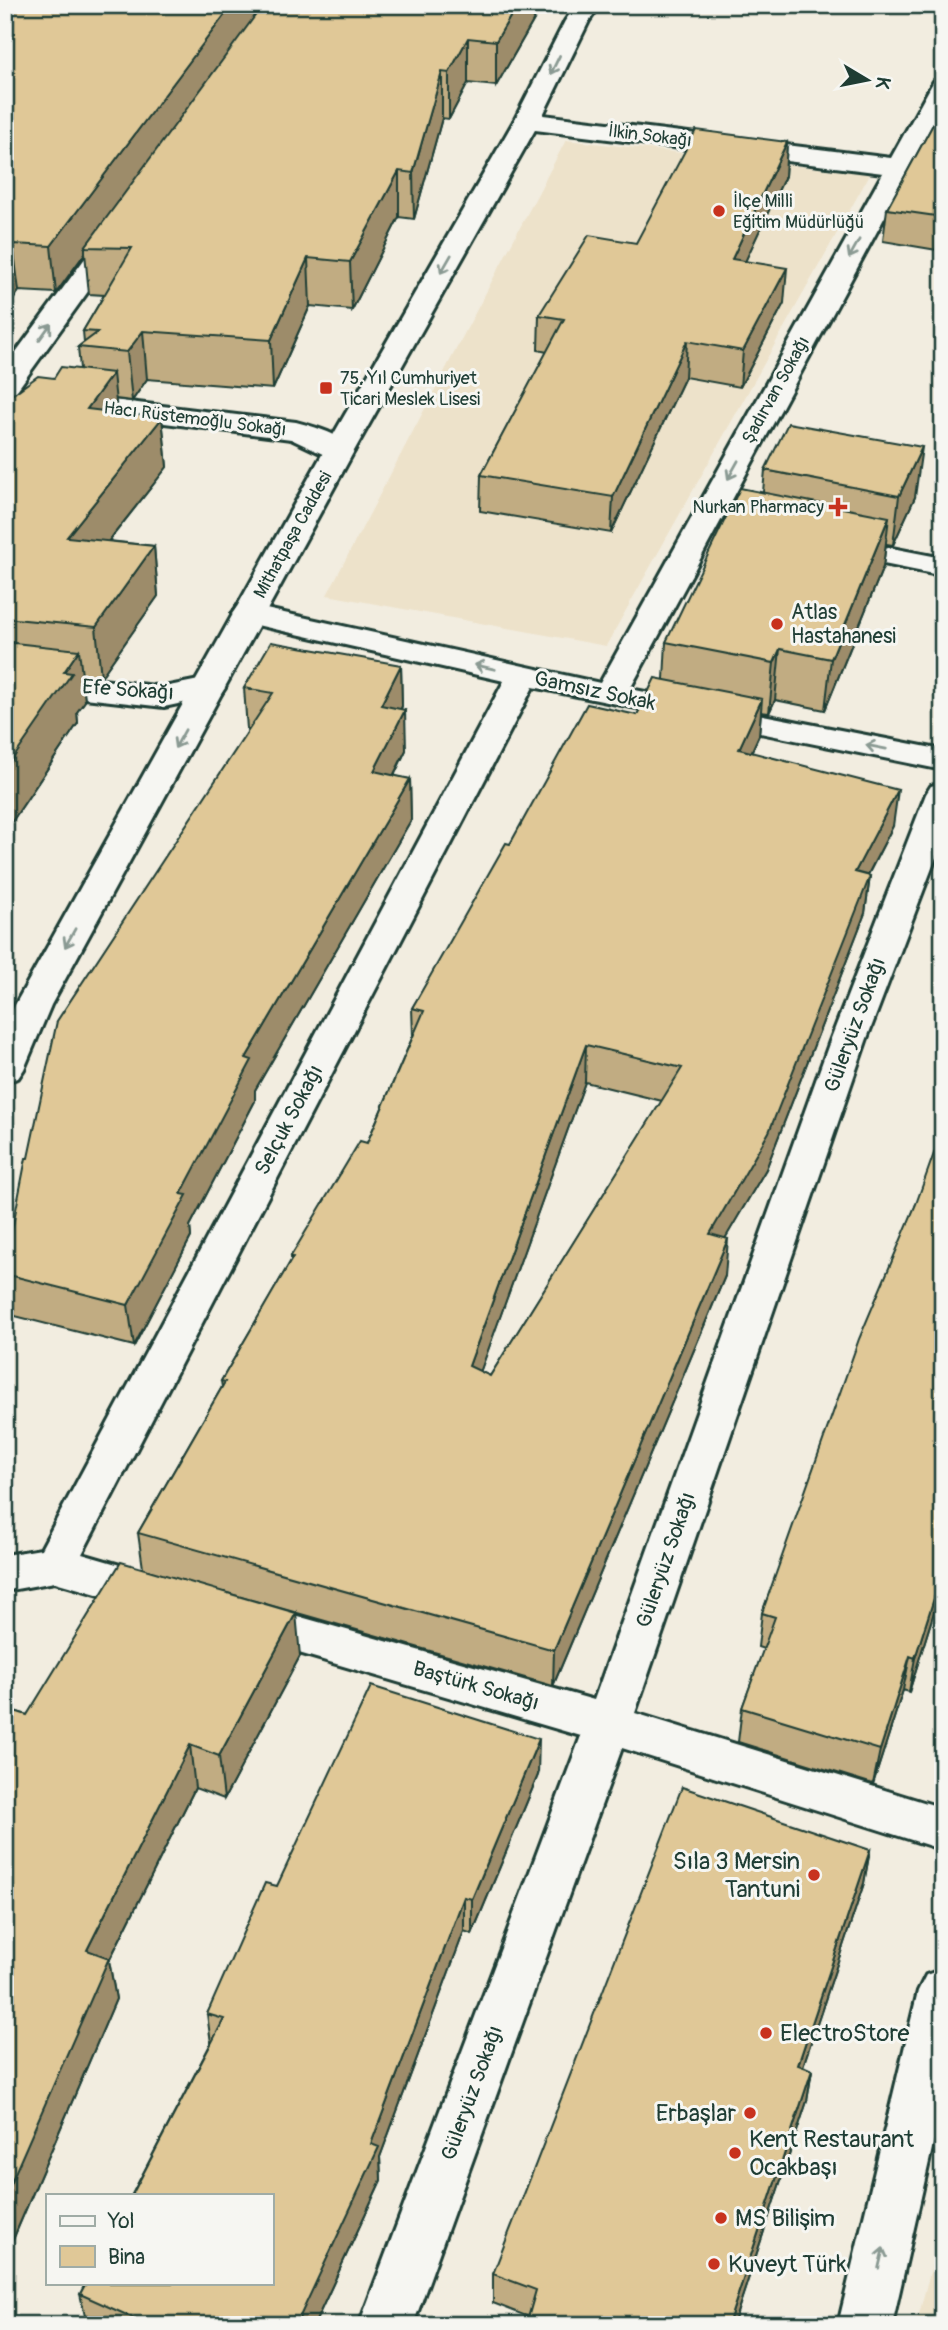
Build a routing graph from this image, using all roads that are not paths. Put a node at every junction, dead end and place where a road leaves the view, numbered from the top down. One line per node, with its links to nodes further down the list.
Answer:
1 (588, 5): 3 (street, Mithatpaşa Caddesi, one-way to 3)
2 (943, 86): 4 (street, Şadırvan Sokağı)
3 (527, 121): 4 (street, İlkin Sokağı); 8 (street, Mithatpaşa Caddesi, one-way to 8)
4 (898, 167): 15 (street, Şadırvan Sokağı, one-way to 15)
5 (128, 218): 6 (street, one-way to 5)
6 (5, 387)
7 (5, 397): 8 (street, Hacı Rüstemoğlu Sokağı)
8 (339, 451): 11 (street, Mithatpaşa Caddesi)
9 (811, 541): 10 (street)
10 (943, 566)
11 (248, 614): 12 (street, Gamsız Sokak, one-way to 11); 14 (street, Mithatpaşa Caddesi)
12 (523, 675): 15 (street, Gamsız Sokak); 19 (street, Selçuk Sokağı)
13 (5, 679): 14 (street, Efe Sokağı)
14 (209, 688): 18 (street, Mithatpaşa Caddesi, one-way to 18)
15 (610, 695): 16 (street, Gamsız Sokak, one-way to 15)
16 (943, 760)
17 (943, 794): 21 (street, Güleryüz Sokağı)
18 (5, 1069)
19 (55, 1564): 20 (street, Baştürk Sokağı); 21 (street, Baştürk Sokağı)
20 (5, 1573)
21 (608, 1724): 22 (street, Baştürk Sokağı); 24 (street, Güleryüz Sokağı)
22 (943, 1829)
23 (943, 1991): 25 (street, one-way to 23)
24 (386, 2325)
25 (865, 2325)

